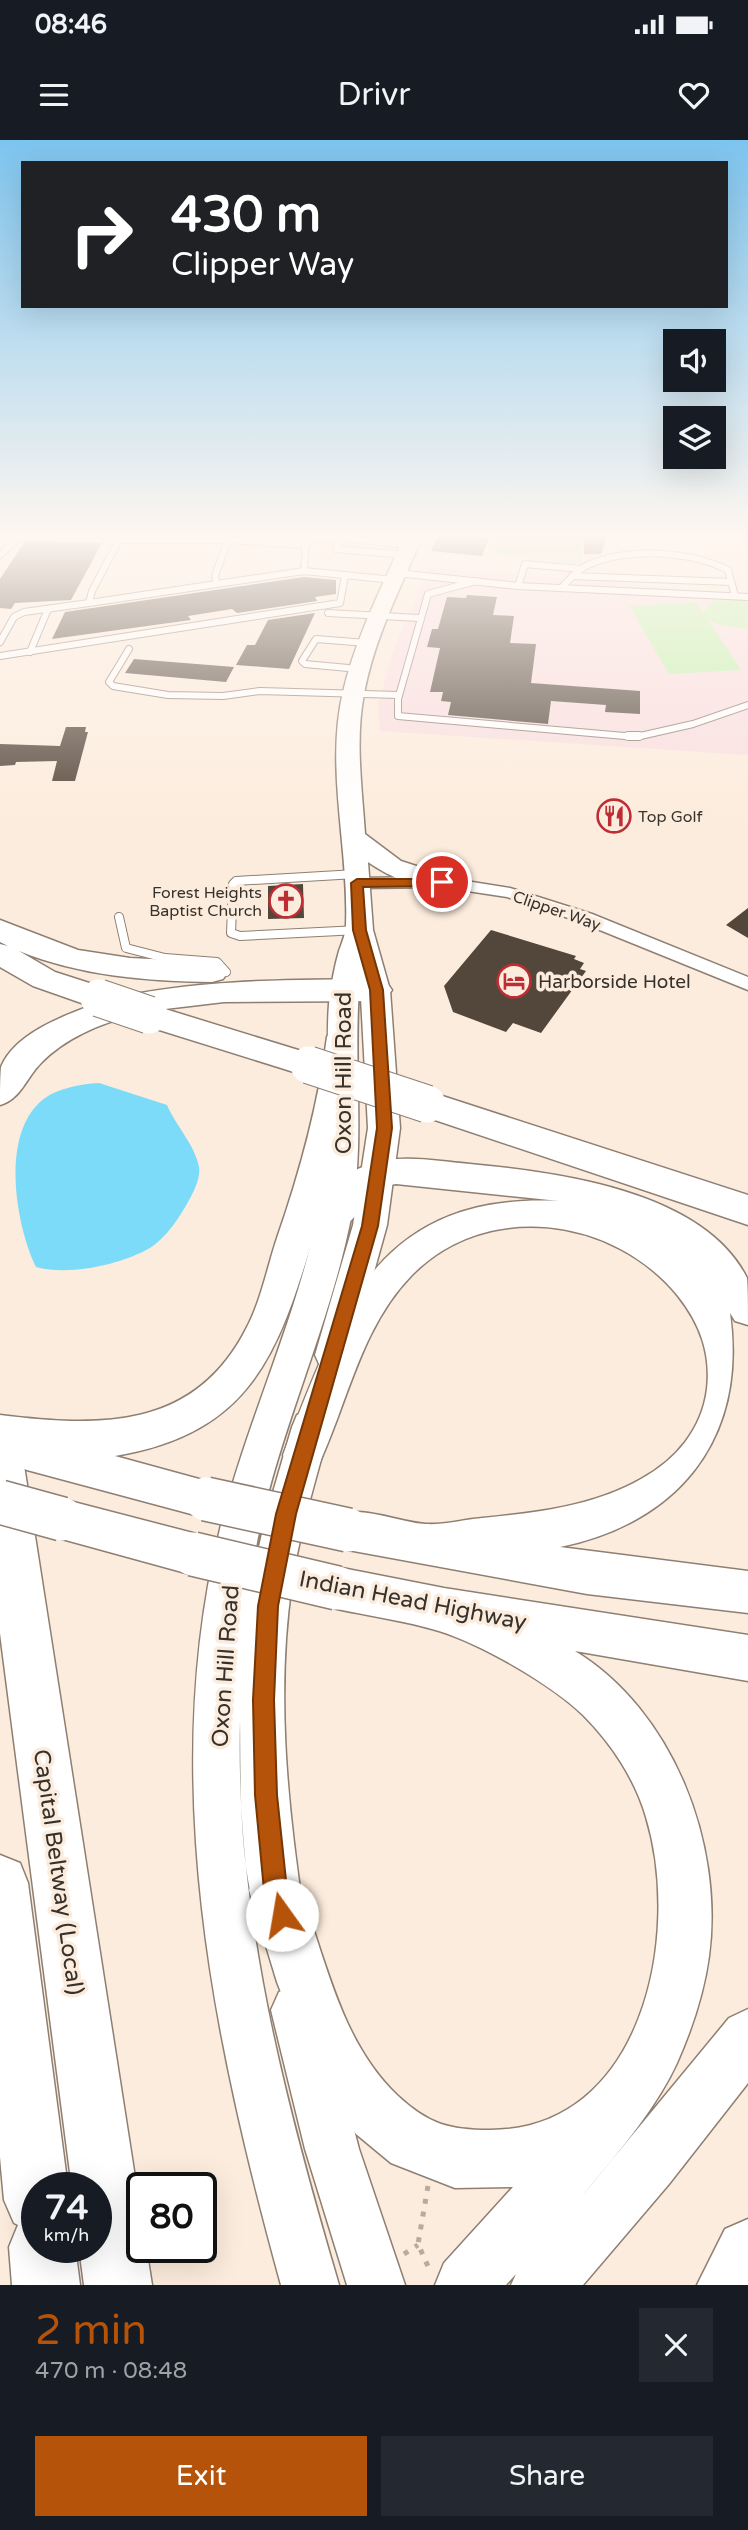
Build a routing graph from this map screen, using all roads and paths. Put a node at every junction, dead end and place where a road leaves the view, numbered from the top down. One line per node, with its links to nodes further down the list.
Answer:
1 (38, 633): 7 (lane)
2 (150, 633): 7 (lane)
3 (371, 633): 5 (main road, Oxon Hill Road)
4 (415, 633): 11 (lane)
5 (367, 643): 9 (main road, Oxon Hill Road); 9 (lane)
6 (129, 649): 10 (lane)
7 (30, 652): 8 (lane)
8 (0, 656)
9 (359, 668): 10 (main road, Oxon Hill Road)
10 (353, 694): 11 (lane); 13 (main road, Oxon Hill Road)
11 (399, 695): 12 (lane)
12 (748, 705)
13 (352, 834): 14 (main road, Oxon Hill Road); 15 (main road)
14 (356, 878): 15 (street, Clipper Way); 18 (main road, Oxon Hill Road); 18 (lane)
15 (442, 882): 22 (street, Clipper Way)
16 (119, 917): 20 (lane)
17 (0, 929): 20 (highway)
18 (360, 930): 21 (main road, Oxon Hill Road)
19 (0, 954): 26 (highway, bridge)
20 (226, 972): 21 (highway)
21 (359, 978): 23 (main road, Oxon Hill Road); 24 (highway); 25 (main road, Oxon Hill Road)
22 (748, 984)
23 (342, 1037): 27 (main road, Oxon Hill Road); 31 (highway)
24 (0, 1093)
25 (380, 1173): 27 (highway); 28 (highway); 32 (main road, Oxon Hill Road)
26 (748, 1210)
27 (333, 1219): 52 (main road, Oxon Hill Road)
28 (748, 1310)
29 (0, 1433): 31 (highway)
30 (0, 1444): 31 (highway)
31 (31, 1451): 34 (highway, bridge); 51 (highway, Capital Beltway (Local))
32 (303, 1455): 34 (highway); 39 (main road, Oxon Hill Road)
33 (0, 1502): 36 (highway, Indian Head Highway, bridge)
34 (428, 1544): 35 (highway)
35 (748, 1592)
36 (444, 1610): 37 (highway, Indian Head Highway); 41 (highway)
37 (748, 1658)
38 (0, 1883): 42 (highway)
39 (275, 1890): 41 (highway); 48 (main road, Oxon Hill Road)
40 (748, 2037): 44 (highway)
41 (619, 2103): 49 (highway)
42 (34, 2172)
43 (428, 2183): 45 (path)
44 (599, 2225): 53 (highway); 54 (highway)
45 (418, 2244): 48 (path); 49 (path)
46 (748, 2252): 55 (highway)
47 (44, 2263): 50 (highway)
48 (389, 2270)
49 (449, 2280)
50 (47, 2285)
51 (118, 2285)
52 (310, 2285)
53 (542, 2285)
54 (564, 2285)
55 (731, 2285)

